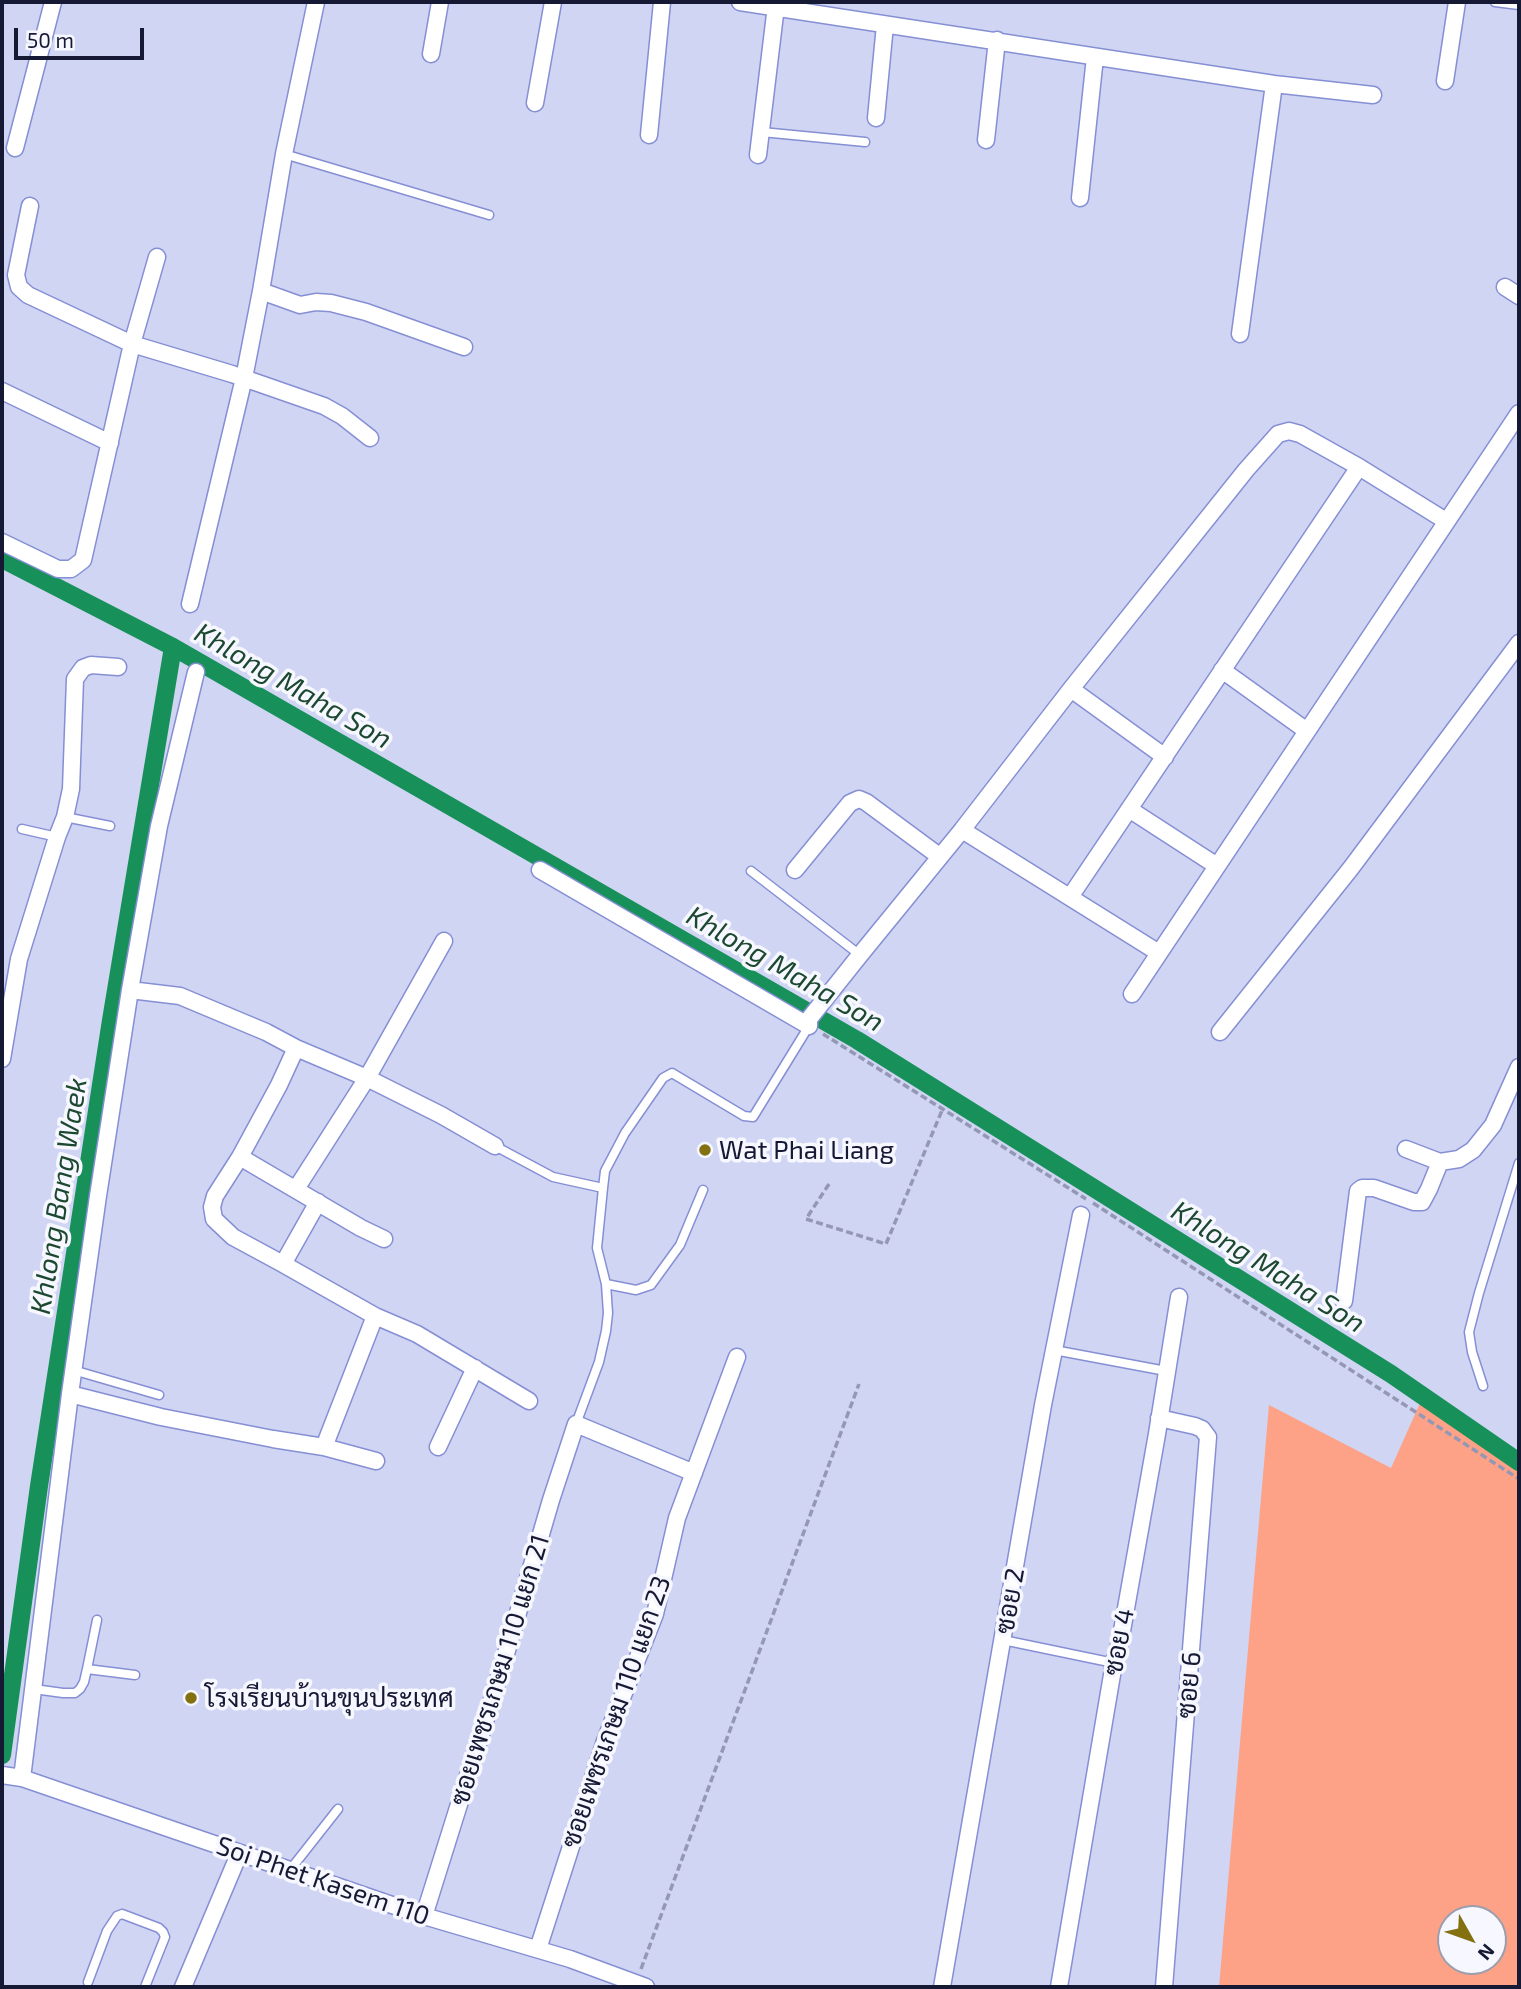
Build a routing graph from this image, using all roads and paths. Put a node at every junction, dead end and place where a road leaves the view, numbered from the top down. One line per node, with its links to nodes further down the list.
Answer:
1 (52, 2): 24 (street)
2 (316, 2): 25 (street)
3 (440, 2): 13 (street)
4 (553, 2): 18 (street)
5 (662, 2): 21 (street)
6 (740, 2): 10 (street)
7 (1457, 2): 15 (street)
8 (1495, 2): 9 (lane)
9 (1519, 5)
10 (776, 6): 11 (street); 20 (street)
11 (885, 25): 12 (street); 19 (street)
12 (997, 40): 14 (street); 22 (street)
13 (431, 54)
14 (1095, 57): 16 (street); 27 (street)
15 (1445, 81)
16 (1274, 84): 17 (street); 32 (street)
17 (1373, 95)
18 (535, 103)
19 (876, 118)
20 (762, 132): 23 (lane); 26 (street)
21 (649, 135)
22 (986, 140)
23 (865, 142)
24 (15, 148)
25 (284, 154): 29 (lane); 31 (street)
26 (758, 155)
27 (1080, 198)
28 (30, 206): 33 (street)
29 (489, 215)
30 (158, 257): 33 (street)
31 (261, 291): 34 (street); 35 (street)
32 (1240, 334)
33 (132, 344): 35 (street); 39 (street)
34 (464, 347)
35 (238, 376): 38 (street); 43 (street)
36 (2, 391): 39 (street)
37 (1519, 413): 41 (street)
38 (370, 438)
39 (110, 443): 42 (street)
40 (1359, 467): 41 (street); 46 (street); 48 (street)
41 (1446, 521): 49 (street)
42 (2, 541)
43 (190, 604)
44 (1519, 643): 69 (street)
45 (118, 667): 52 (street)
46 (1222, 670): 49 (street); 50 (street)
47 (196, 672): 66 (street)
48 (1071, 690): 50 (street); 55 (street)
49 (1307, 731): 58 (street)
50 (1165, 757): 51 (street)
51 (1129, 809): 58 (street); 62 (street)
52 (65, 817): 53 (lane); 56 (street)
53 (110, 826)
54 (22, 829): 56 (lane)
55 (962, 830): 57 (street); 62 (street)
56 (57, 837): 71 (street)
57 (939, 856): 60 (street); 65 (street)
58 (1217, 866): 64 (street)
59 (540, 870): 68 (street)
60 (795, 870)
61 (751, 871): 65 (lane)
62 (1070, 897): 64 (street)
63 (444, 941): 73 (street)
64 (1159, 953): 67 (street)
65 (860, 955): 68 (street)
66 (130, 989): 70 (street); 95 (street)
67 (1132, 994)
68 (809, 1023): 74 (path); 81 (lane)
69 (1220, 1032)
70 (296, 1048): 73 (street); 77 (street)
71 (2, 1059)
72 (1519, 1067): 78 (street)
73 (367, 1078): 75 (street); 82 (street)
74 (943, 1108): 80 (path); 108 (path)
75 (495, 1146): 81 (lane)
76 (1406, 1149): 78 (street)
77 (240, 1157): 82 (street); 87 (street)
78 (1440, 1162): 90 (street)
79 (1519, 1163): 98 (lane)
80 (829, 1184)
81 (603, 1188): 88 (lane)
82 (296, 1189): 84 (street)
83 (703, 1190): 88 (lane)
84 (317, 1202): 86 (street); 87 (street)
85 (1081, 1215): 92 (street, ซอย 2)
86 (384, 1239)
87 (283, 1264): 91 (street)
88 (606, 1284): 103 (lane)
89 (1178, 1297): 96 (street, ซอย 4)
90 (1343, 1301)
91 (374, 1316): 94 (street); 104 (street)
92 (1055, 1350): 96 (lane); 110 (street, ซอย 2)
93 (737, 1357): 107 (street, ซอยเพชรเกษม 110 แยก 23)
94 (475, 1368): 101 (street); 105 (street)
95 (73, 1370): 99 (street); 100 (lane)
96 (1166, 1371): 102 (street, ซอย 4)
97 (859, 1384): 122 (path)
98 (1483, 1385)
99 (70, 1394): 104 (street); 114 (street)
100 (159, 1395)
101 (530, 1401)
102 (1159, 1418): 111 (street, ซอย 4); 127 (street, ซอย 6)
103 (576, 1424): 107 (street); 119 (street, ซอยเพชรเกษม 110 แยก 21)
104 (324, 1447): 106 (street)
105 (438, 1447)
106 (376, 1461)
107 (694, 1473): 120 (street, ซอยเพชรเกษม 110 แยก 23)
108 (1519, 1479)
109 (97, 1620): 112 (lane)
110 (1003, 1640): 111 (lane); 125 (street, ซอย 2)
111 (1114, 1663): 126 (street, ซอย 4)
112 (87, 1669): 113 (lane); 114 (lane)
113 (135, 1675)
114 (34, 1689): 115 (street)
115 (12, 1776): 117 (street, Soi Phet Kasem 110)
116 (338, 1809): 118 (lane)
117 (239, 1854): 118 (street, Soi Phet Kasem 110); 124 (street)
118 (289, 1870): 119 (street, Soi Phet Kasem 110)
119 (424, 1916): 120 (street, Soi Phet Kasem 110)
120 (538, 1949): 122 (street, Soi Phet Kasem 110)
121 (88, 1982): 123 (lane)
122 (641, 1986)
123 (145, 1987)
124 (183, 1987)
125 (942, 1987)
126 (1059, 1987)
127 (1164, 1987)

